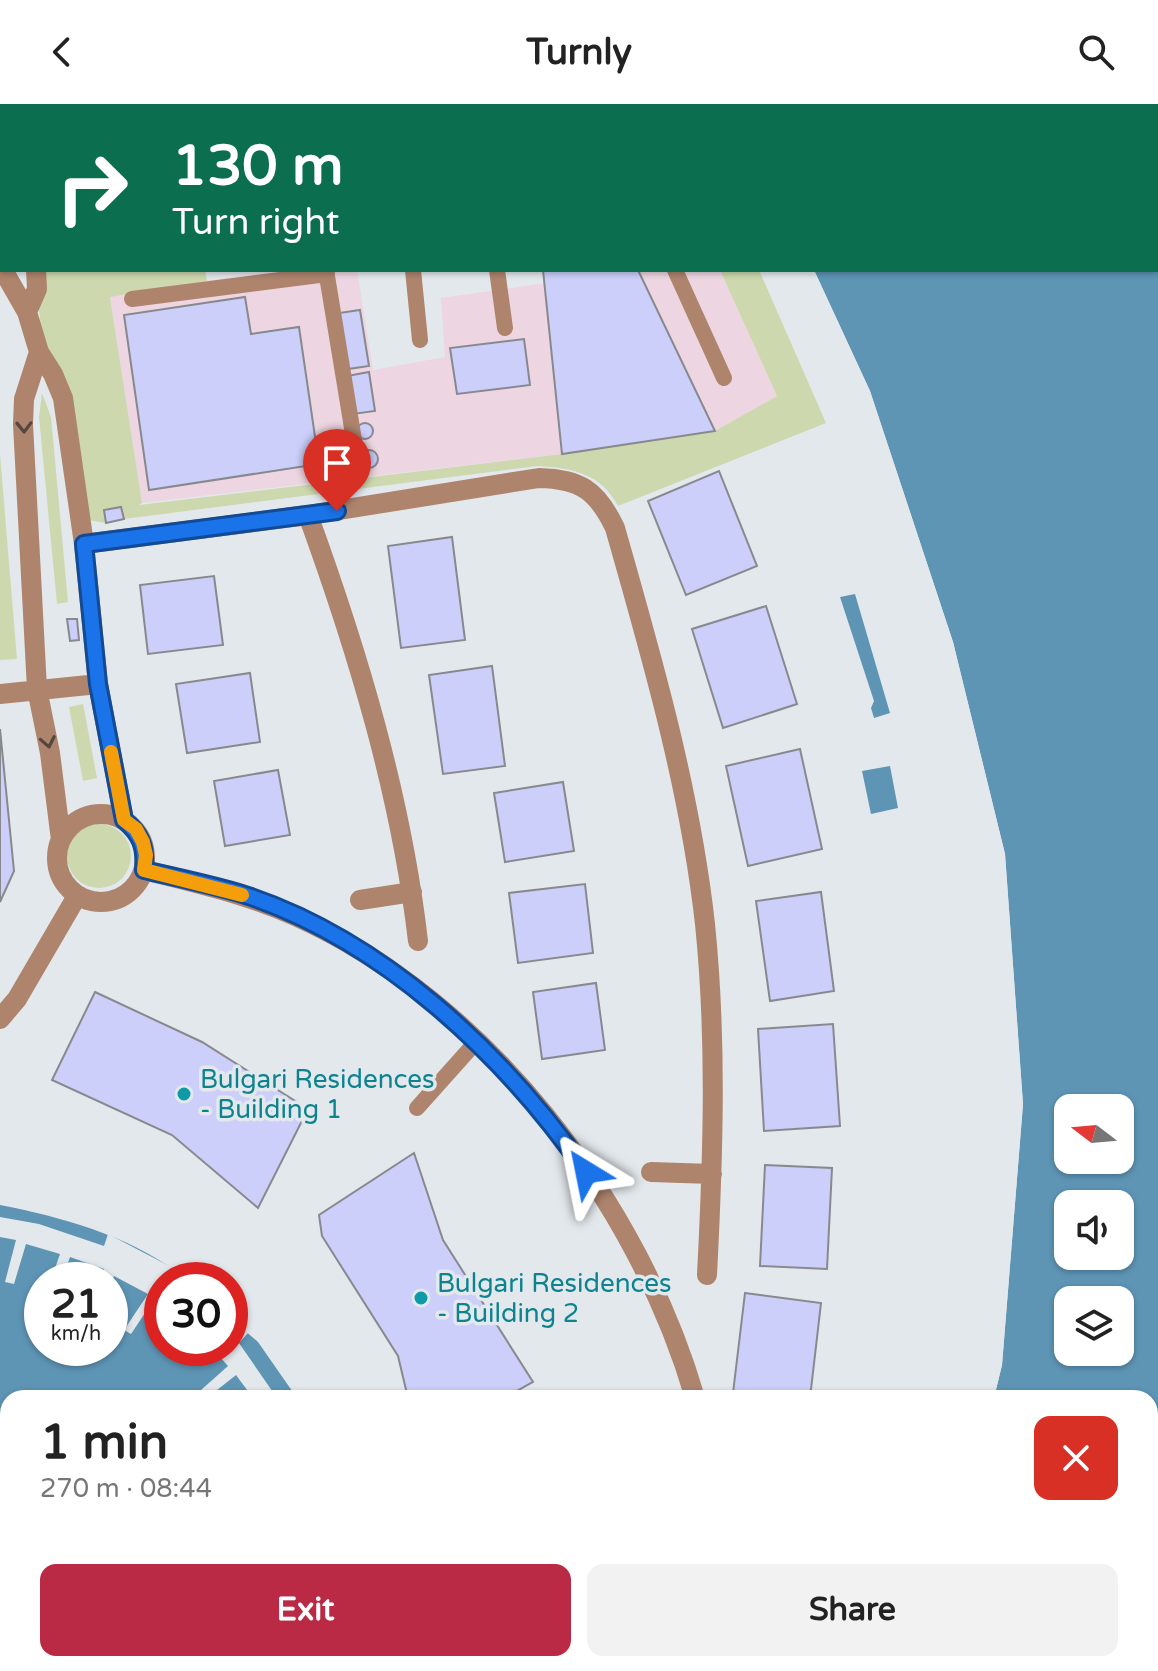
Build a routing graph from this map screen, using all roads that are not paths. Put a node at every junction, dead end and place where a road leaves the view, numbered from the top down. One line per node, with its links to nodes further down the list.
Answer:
1 (5, 272): 9 (street)
2 (36, 272): 9 (street)
3 (326, 272): 7 (lane); 14 (lane)
4 (413, 272): 11 (lane)
5 (497, 272): 10 (lane)
6 (676, 272): 13 (lane)
7 (230, 278): 8 (lane)
8 (132, 299)
9 (27, 312): 12 (street)
10 (505, 328)
11 (420, 340)
12 (39, 352): 16 (street); 18 (street, one-way to 18)
13 (724, 378)
14 (355, 446)
15 (308, 515): 16 (street); 23 (street); 31 (street)
16 (84, 544): 17 (street)
17 (98, 684): 18 (street); 20 (street)
18 (37, 689): 19 (street); 21 (street, one-way to 21)
19 (0, 694)
20 (124, 820): 21 (street); 22 (street)
21 (61, 840): 24 (street)
22 (144, 870): 24 (street); 28 (street)
23 (412, 892): 25 (street); 26 (street)
24 (77, 896): 27 (street)
25 (360, 900)
26 (418, 941)
27 (0, 1019)
28 (476, 1042): 29 (lane); 33 (street)
29 (417, 1108)
30 (651, 1172): 31 (street)
31 (712, 1174): 32 (street)
32 (707, 1275)
33 (692, 1390)

